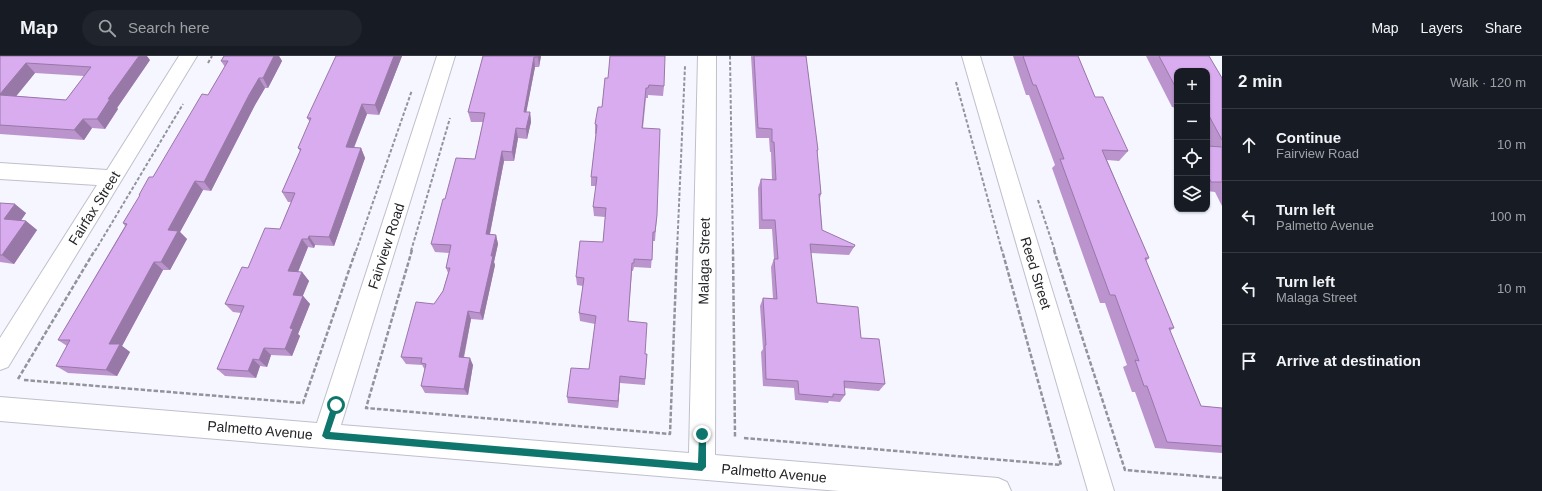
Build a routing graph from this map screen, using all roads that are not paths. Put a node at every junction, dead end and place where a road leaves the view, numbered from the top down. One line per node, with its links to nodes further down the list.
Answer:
1 (188, 56): 6 (street, Fairfax Street)
2 (446, 56): 9 (street, Fairview Road)
3 (706, 56): 10 (street, Malaga Street)
4 (971, 56): 12 (street, Reed Street)
5 (0, 170): 6 (street)
6 (113, 178): 7 (street, Fairfax Street)
7 (0, 359)
8 (0, 408): 9 (street, Palmetto Avenue)
9 (326, 436): 10 (street, Palmetto Avenue)
10 (702, 467): 11 (street, Palmetto Avenue)
11 (998, 491)
12 (1101, 491)

